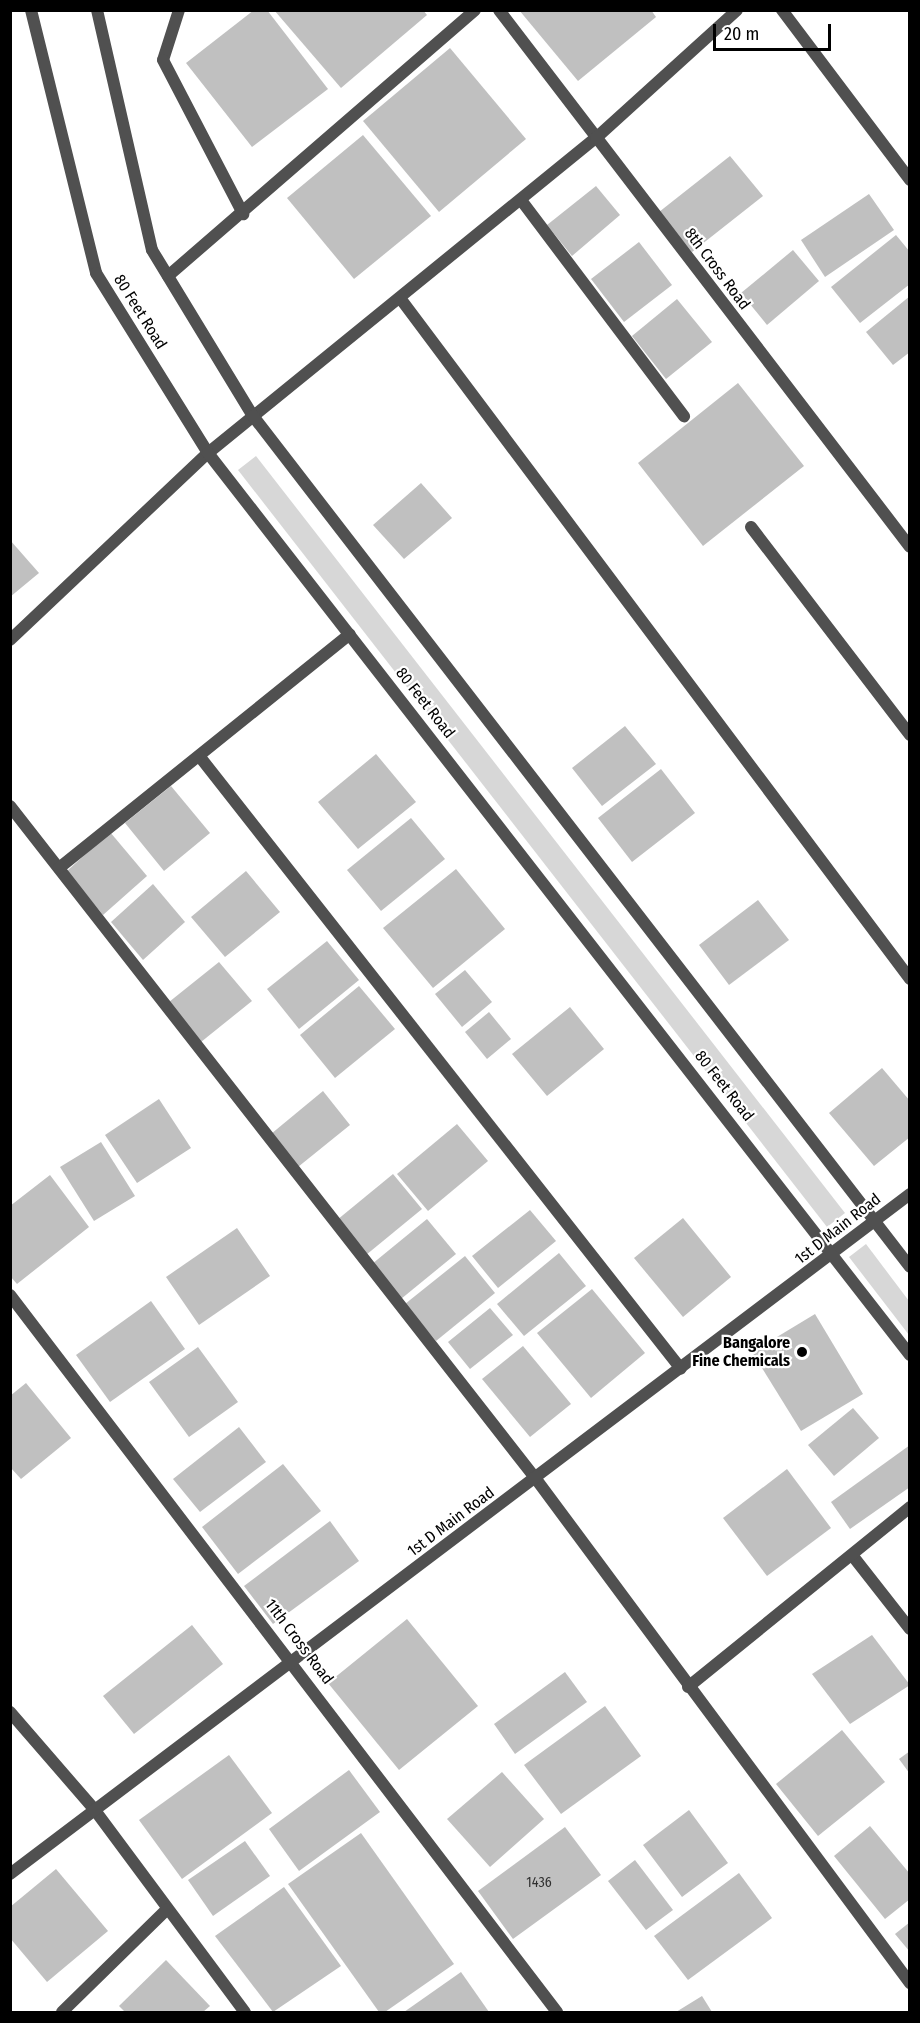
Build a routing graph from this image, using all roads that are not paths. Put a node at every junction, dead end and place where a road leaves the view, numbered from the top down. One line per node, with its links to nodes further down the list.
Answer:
1 (31, 10): 16 (street, 80 Feet Road)
2 (98, 10): 12 (street)
3 (179, 10): 11 (street)
4 (476, 10): 11 (street)
5 (499, 10): 8 (street, 8th Cross Road)
6 (738, 10): 8 (street)
7 (782, 10): 9 (street)
8 (596, 138): 10 (street); 18 (street, 8th Cross Road)
9 (909, 180)
10 (521, 200): 13 (street); 15 (street)
11 (243, 214): 12 (street)
12 (168, 276): 14 (street)
13 (400, 298): 14 (street); 25 (street)
14 (254, 416): 16 (street); 27 (street)
15 (684, 416)
16 (208, 453): 19 (street, 80 Feet Road); 20 (street)
17 (751, 526): 21 (street)
18 (909, 547)
19 (350, 634): 22 (street); 28 (street, 80 Feet Road)
20 (10, 640)
21 (909, 735)
22 (200, 757): 24 (street); 32 (street)
23 (10, 806): 24 (street)
24 (59, 868): 33 (street)
25 (909, 979)
26 (909, 1194): 27 (street, 1st D Main Road)
27 (875, 1221): 28 (street, 1st D Main Road); 29 (street)
28 (834, 1253): 31 (street, 80 Feet Road); 32 (street, 1st D Main Road)
29 (909, 1267)
30 (10, 1295): 37 (street, 11th Cross Road)
31 (909, 1355)
32 (681, 1369): 33 (street, 1st D Main Road)
33 (536, 1479): 37 (street, 1st D Main Road); 38 (street)
34 (909, 1507): 35 (street)
35 (852, 1555): 36 (street); 38 (street)
36 (909, 1629)
37 (294, 1661): 40 (street, 1st D Main Road); 46 (street, 11th Cross Road)
38 (688, 1687): 43 (street)
39 (10, 1712): 40 (street)
40 (94, 1809): 41 (street, 1st D Main Road); 42 (street)
41 (10, 1874)
42 (166, 1910): 44 (street); 45 (street)
43 (909, 1983)
44 (62, 2013)
45 (245, 2013)
46 (557, 2013)

